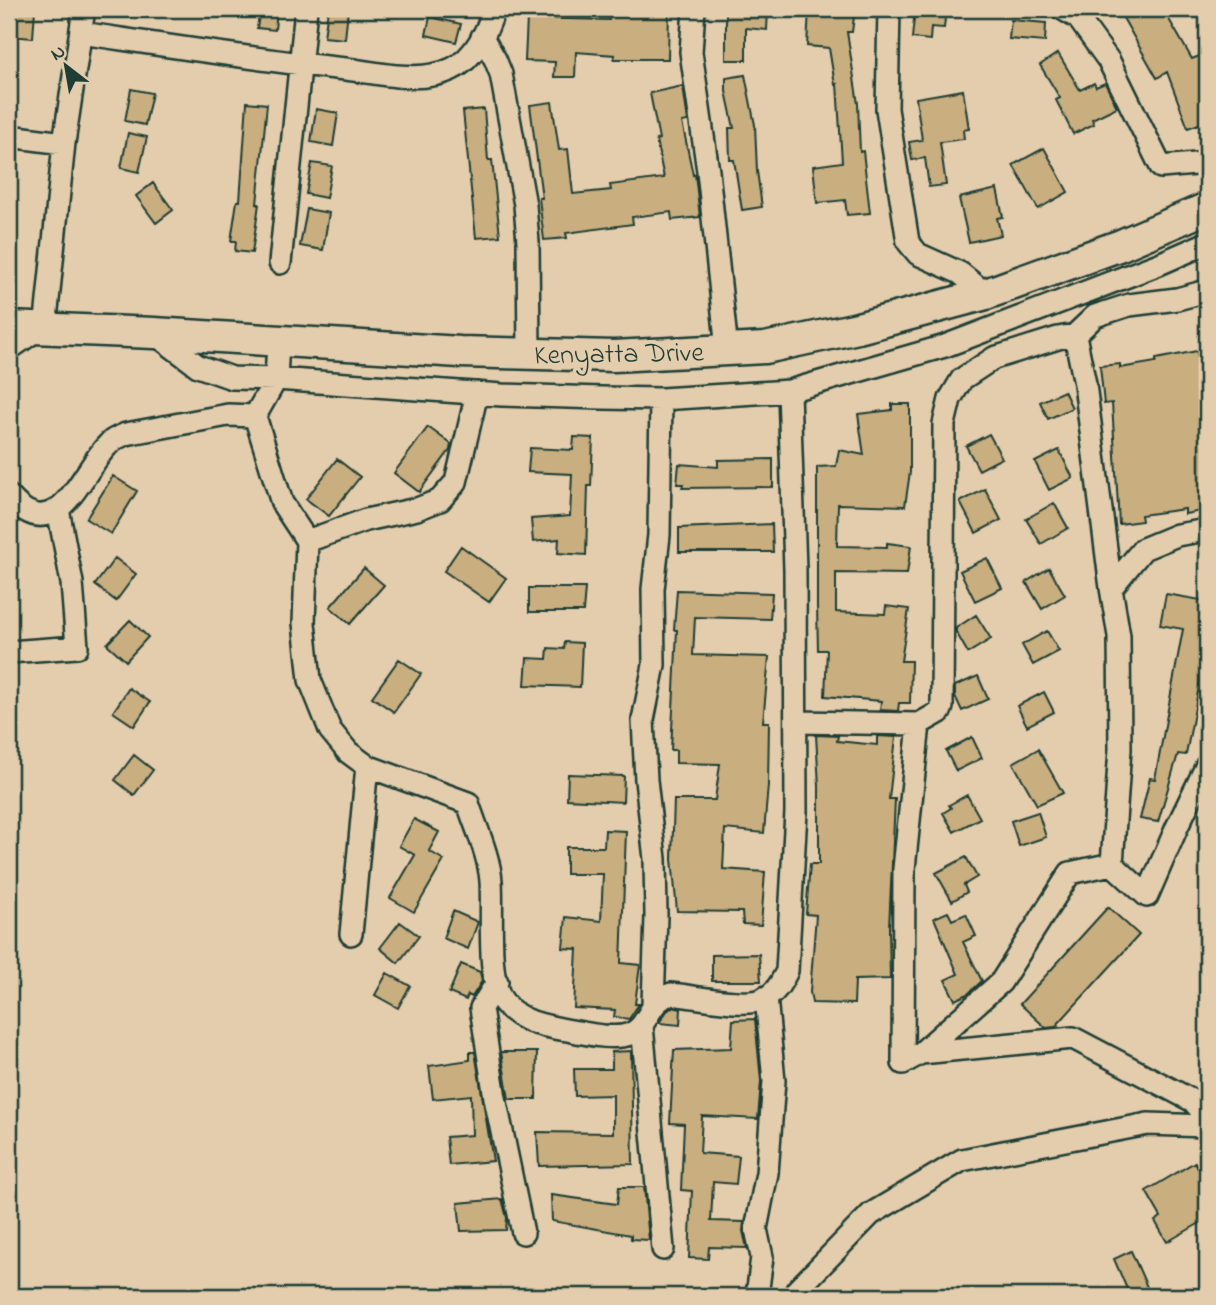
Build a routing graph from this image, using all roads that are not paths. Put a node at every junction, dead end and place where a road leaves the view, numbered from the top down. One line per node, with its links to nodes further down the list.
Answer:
1 (84, 9): 7 (street)
2 (306, 9): 9 (street)
3 (494, 9): 8 (street)
4 (694, 9): 23 (street)
5 (889, 9): 17 (street)
6 (1063, 9): 12 (street)
7 (81, 33): 9 (street); 11 (street)
8 (482, 37): 9 (street); 24 (street)
9 (301, 65): 15 (street)
10 (9, 136): 11 (street)
11 (64, 143): 18 (street)
12 (1207, 163)
13 (1207, 208): 17 (main road, Kenyatta Drive)
14 (1207, 243): 26 (street)
15 (280, 263)
16 (1207, 291): 20 (street)
17 (986, 294): 23 (main road, Kenyatta Drive)
18 (31, 328): 19 (main road, Kenyatta Drive); 22 (street)
19 (154, 333): 21 (main road, Kenyatta Drive); 25 (street)
20 (1075, 335): 34 (street); 37 (street)
21 (278, 342): 24 (main road, Kenyatta Drive); 25 (street)
22 (9, 349)
23 (727, 350): 24 (main road, Kenyatta Drive)
24 (529, 353)
25 (276, 379): 27 (street); 29 (street)
26 (789, 391): 28 (street); 36 (street)
27 (477, 393): 28 (street); 33 (street)
28 (661, 399): 44 (street)
29 (255, 416): 31 (street); 33 (street)
30 (9, 496): 31 (street)
31 (58, 509): 35 (street)
32 (1207, 530): 34 (street)
33 (307, 541): 39 (street)
34 (1111, 588): 40 (street)
35 (9, 652)
36 (796, 722): 37 (street); 43 (street)
37 (919, 724): 46 (street)
38 (1207, 765): 40 (street)
39 (367, 766): 41 (street); 42 (street)
40 (1112, 864): 46 (street)
41 (351, 934)
42 (497, 982): 45 (street); 49 (street)
43 (766, 997): 44 (street); 51 (street)
44 (653, 1004): 45 (street)
45 (642, 1026): 50 (street)
46 (921, 1053): 47 (street)
47 (1207, 1117)
48 (1207, 1126): 52 (street)
49 (523, 1233)
50 (663, 1249)
51 (757, 1296)
52 (794, 1296)

